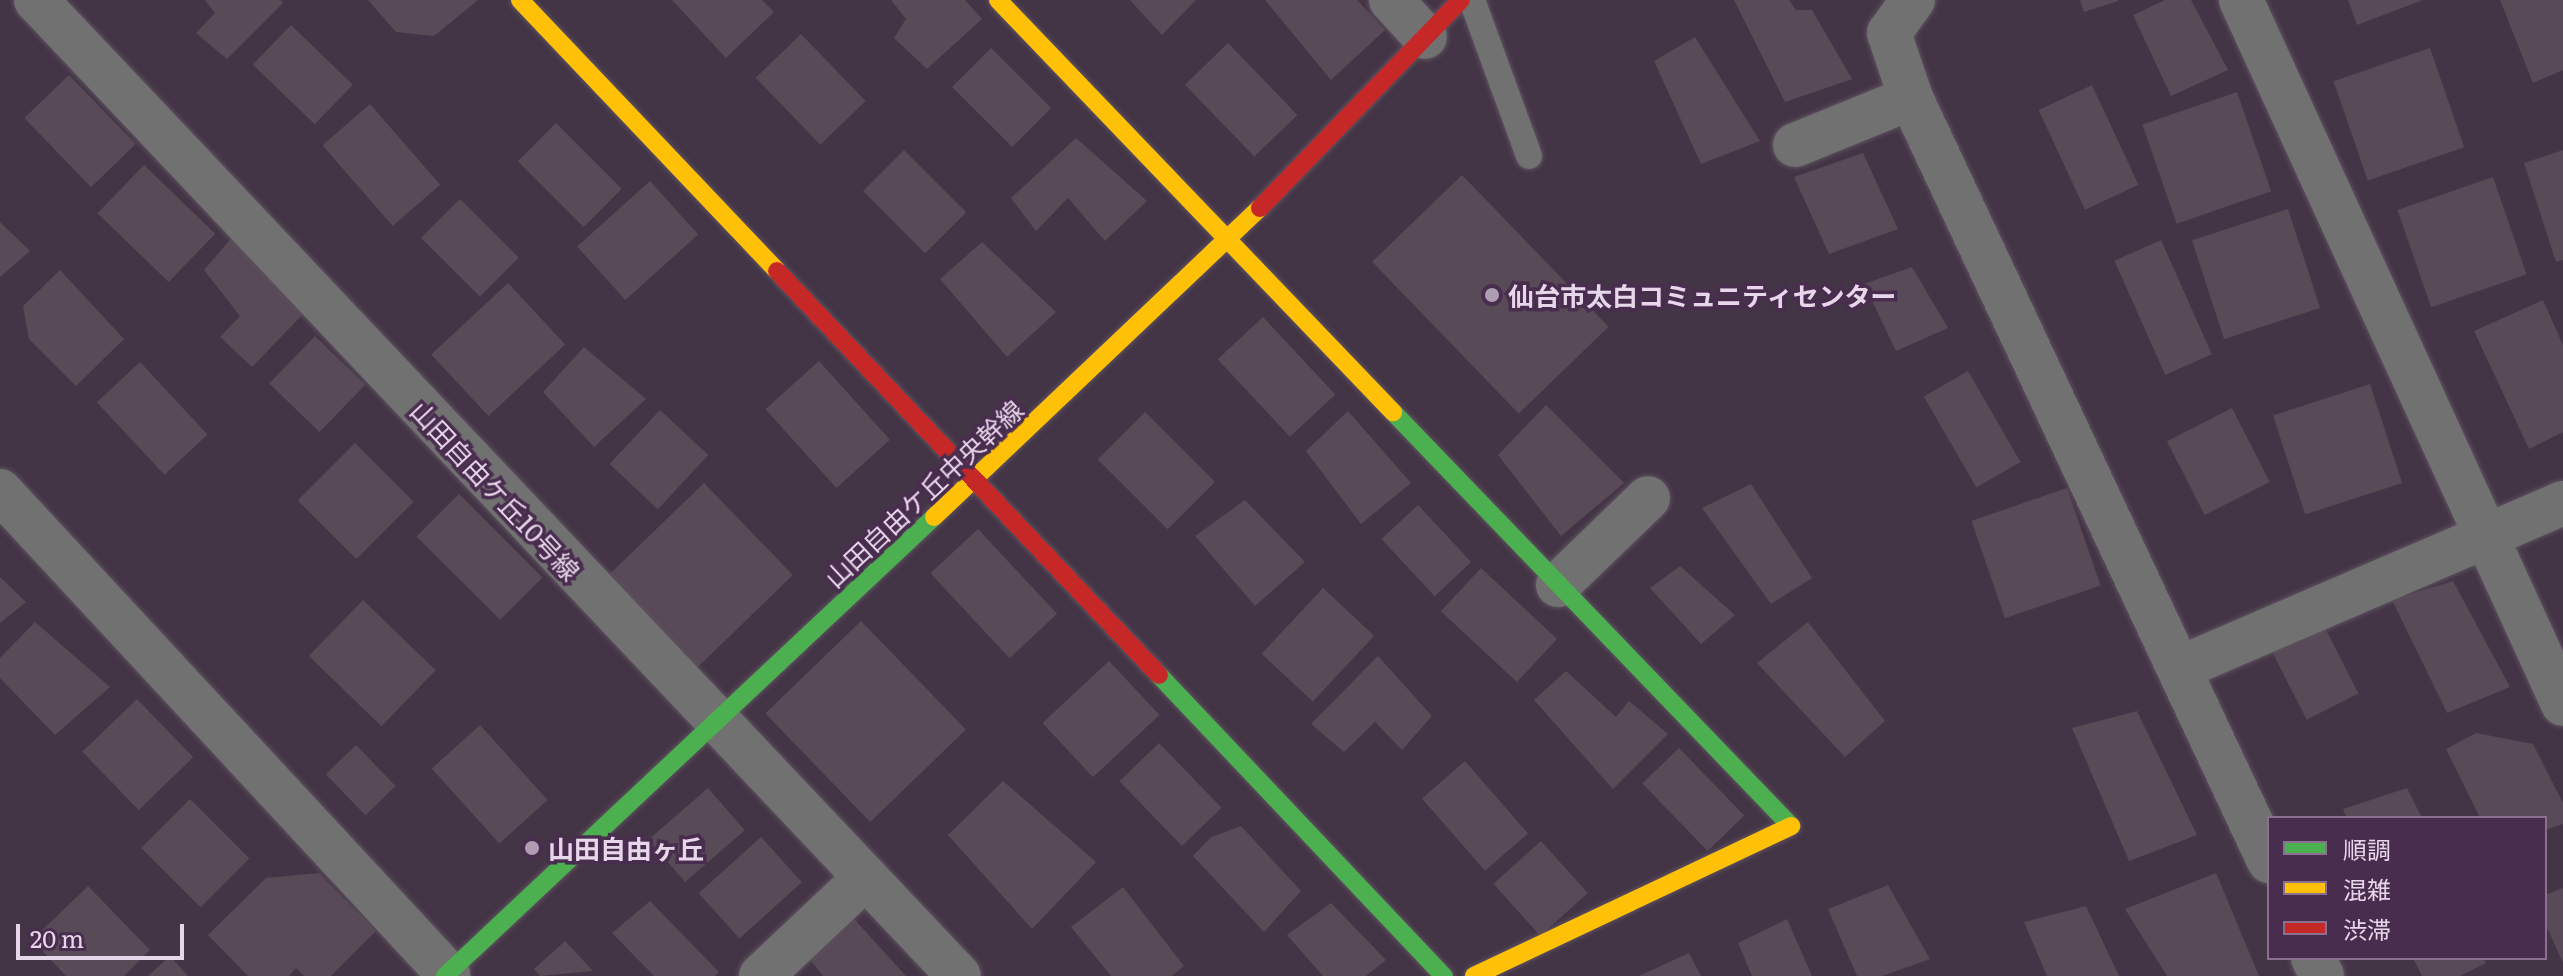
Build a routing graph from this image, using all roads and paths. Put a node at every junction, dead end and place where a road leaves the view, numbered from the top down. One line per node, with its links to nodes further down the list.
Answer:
1 (36, 0): 22 (street, 山田自由ケ丘10号線)
2 (520, 0): 14 (street)
3 (998, 0): 13 (street)
4 (1391, 0): 9 (street)
5 (1461, 0): 9 (street, 山田自由ケ丘中央幹線)
6 (1472, 0): 12 (lane)
7 (1913, 0): 10 (street)
8 (2241, 0): 18 (street)
9 (1425, 37): 13 (street, 山田自由ケ丘中央幹線)
10 (1911, 98): 11 (street); 20 (street)
11 (1795, 145)
12 (1529, 156)
13 (1227, 242): 14 (street, 山田自由ケ丘中央幹線); 19 (street)
14 (972, 483): 22 (street, 山田自由ケ丘中央幹線); 28 (street)
15 (0, 491): 25 (street)
16 (1648, 498): 19 (street)
17 (2563, 503): 18 (street)
18 (2483, 538): 20 (street); 21 (street)
19 (1558, 585): 29 (street)
20 (2180, 668): 23 (street)
21 (2563, 704)
22 (715, 724): 24 (street, 山田自由ケ丘10号線); 25 (street, 山田自由ケ丘中央幹線)
23 (2267, 857)
24 (866, 877): 26 (street); 27 (street, 山田自由ケ丘10号線)
25 (446, 975)
26 (761, 976)
27 (959, 976)
28 (1444, 976)
29 (1474, 976)

